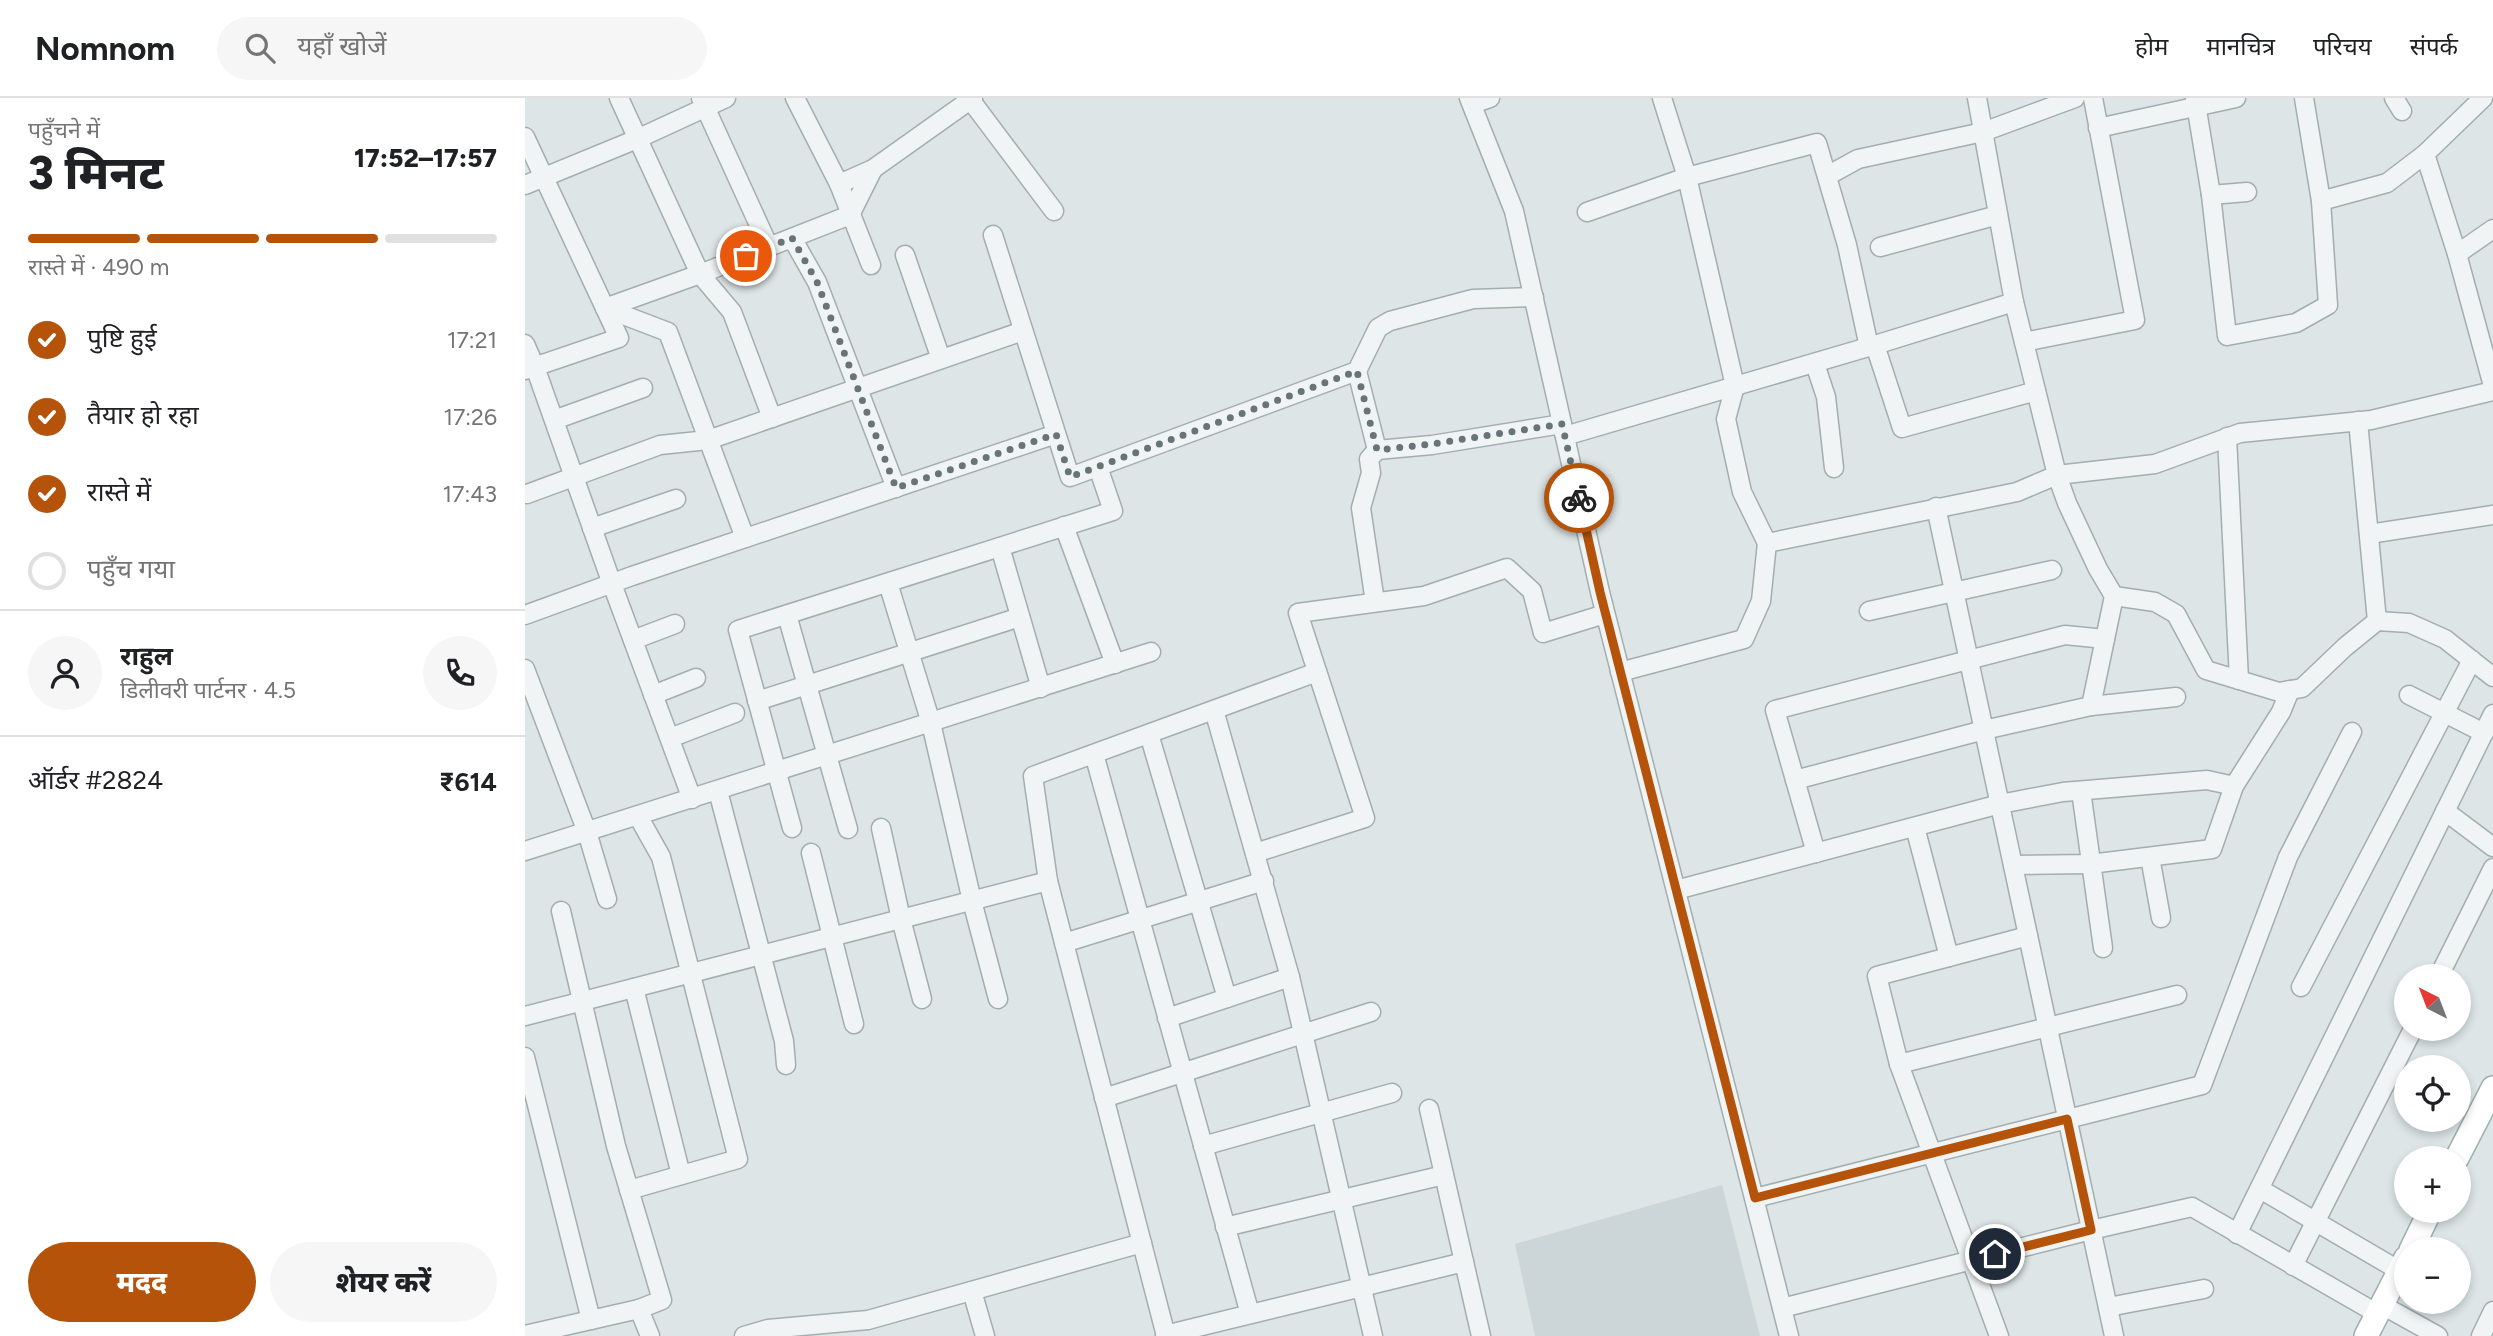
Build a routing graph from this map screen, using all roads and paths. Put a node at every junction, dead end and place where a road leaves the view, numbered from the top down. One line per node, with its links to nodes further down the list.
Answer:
1 (619, 98): 19 (street)
2 (726, 98): 15 (street)
3 (795, 98): 25 (street)
4 (1490, 98): 13 (street)
5 (1663, 98): 24 (street)
6 (1976, 98): 17 (street)
7 (2075, 98): 17 (street)
8 (2093, 98): 16 (street)
9 (2236, 98): 14 (street)
10 (2304, 98): 29 (street)
11 (2483, 98): 20 (street)
12 (971, 99): 21 (street); 30 (street)
13 (1470, 101): 43 (street)
14 (2195, 102): 16 (street); 28 (street)
15 (703, 103): 19 (street); 37 (street)
16 (2098, 128): 47 (street)
17 (1983, 132): 22 (street); 33 (street)
18 (525, 137): 23 (street)
19 (637, 139): 23 (street); 42 (street)
20 (2425, 154): 29 (street); 39 (street)
21 (873, 169): 25 (street); 32 (street)
22 (1827, 176): 24 (street); 49 (street)
23 (544, 177): 26 (street); 45 (street)
24 (1687, 177): 31 (street); 54 (street)
25 (839, 184): 32 (street)
26 (525, 185)
27 (2247, 192): 28 (street)
28 (2211, 195): 29 (street)
29 (2321, 201)
30 (1054, 211)
31 (1587, 212)
32 (850, 215): 36 (street); 41 (street)
33 (1998, 215): 38 (street); 44 (street)
34 (2493, 229): 39 (street)
35 (993, 235): 46 (street)
36 (792, 238): 37 (street); 56 (street)
37 (769, 247): 42 (street)
38 (1880, 247)
39 (2457, 254): 57 (street)
40 (905, 255): 50 (street)
41 (871, 265)
42 (700, 274): 45 (street); 59 (street)
43 (1534, 298): 53 (street); 62 (street)
44 (2014, 302): 47 (street); 49 (street)
45 (605, 308): 52 (street); 65 (street)
46 (1023, 331): 50 (street); 63 (street)
47 (2024, 342): 58 (street)
48 (525, 344): 52 (street)
49 (1872, 346): 51 (street); 58 (street)
50 (941, 359): 56 (street)
51 (1822, 361): 54 (street); 68 (street)
52 (530, 368): 60 (street)
53 (1357, 371): 66 (street); 67 (street)
54 (1735, 386): 62 (street); 80 (street)
55 (643, 388): 60 (street)
56 (858, 388): 59 (street); 71 (street)
57 (2493, 388): 61 (street)
58 (2036, 391): 69 (street)
59 (772, 418): 65 (street)
60 (554, 420): 70 (street)
61 (2358, 421): 64 (street); 78 (street)
62 (1564, 430): 66 (street); 89 (street)
63 (1056, 434): 67 (street); 71 (street)
64 (2227, 437): 69 (street); 107 (street)
65 (708, 440): 70 (street); 79 (street)
66 (1377, 450): 87 (street)
67 (1098, 467): 76 (street)
68 (1834, 468)
69 (2057, 475): 74 (street); 86 (street)
70 (574, 477): 72 (street); 77 (street)
71 (896, 488): 79 (street)
72 (527, 494)
73 (676, 499): 77 (street)
74 (1936, 507): 80 (street); 85 (street)
75 (2493, 515): 78 (street)
76 (1064, 526): 81 (street); 101 (street)
77 (592, 528): 84 (street)
78 (2369, 534): 93 (street)
79 (745, 538): 84 (street)
80 (1767, 543): 104 (street)
81 (1000, 547): 83 (street); 92 (street)
82 (2052, 570): 85 (street)
83 (888, 583): 91 (street); 98 (street)
84 (612, 584): 90 (street); 96 (street)
85 (1954, 591): 88 (street); 99 (street)
86 (2114, 596): 95 (street); 107 (street)
87 (1375, 603): 89 (street); 103 (street)
88 (1869, 611)
89 (1605, 614): 104 (street)
90 (525, 615)
91 (787, 615): 108 (street); 114 (street)
92 (1020, 617): 98 (street); 109 (street)
93 (2377, 621): 100 (street); 110 (street)
94 (675, 624): 96 (street)
95 (2105, 639): 99 (street); 115 (street)
96 (633, 640): 111 (street)
97 (1151, 652): 101 (street)
98 (910, 654): 108 (street); 120 (street)
99 (1968, 659): 121 (street); 129 (street)
100 (2472, 660): 105 (street); 118 (street)
101 (1115, 664): 109 (street)
102 (525, 668): 141 (street)
103 (1317, 672): 116 (street); 145 (street)
104 (1621, 672): 153 (street)
105 (2493, 677)
106 (696, 678): 111 (street)
107 (2239, 680): 110 (street)
108 (807, 686): 114 (street); 127 (street)
109 (1041, 688): 120 (street)
110 (2291, 690): 130 (street)
111 (653, 695): 125 (street)
112 (2409, 695): 118 (street)
113 (2176, 697): 115 (street)
114 (757, 701): 128 (street)
115 (2091, 706): 121 (street)
116 (1214, 710): 124 (street); 145 (street)
117 (735, 713): 125 (street)
118 (2445, 713): 123 (street); 170 (street)
119 (2493, 714): 123 (street)
120 (931, 723): 127 (street); 155 (street)
121 (1984, 730): 129 (street); 134 (street)
122 (2352, 732): 193 (street)
123 (2484, 733): 135 (street)
124 (1149, 734): 126 (street); 156 (street)
125 (670, 738): 133 (street)
126 (1094, 754): 151 (street); 160 (street)
127 (827, 756): 128 (street); 140 (street)
128 (777, 772): 131 (street); 138 (street)
129 (1795, 780): 146 (street)
130 (2234, 786): 132 (street); 147 (street)
131 (718, 791): 133 (street); 165 (street)
132 (2081, 791): 134 (street); 148 (street)
133 (692, 799): 136 (street)
134 (2000, 804): 137 (street); 149 (street)
135 (2445, 811): 142 (street); 199 (street)
136 (638, 816): 141 (street); 168 (street)
137 (1915, 827): 146 (street); 166 (street)
138 (792, 828)
139 (881, 828): 159 (street)
140 (848, 830)
141 (587, 832): 143 (street); 154 (street)
142 (2493, 847)
143 (525, 851)
144 (811, 853): 162 (street)
145 (1255, 853): 152 (street)
146 (1816, 853): 153 (street)
147 (2150, 857): 148 (street); 158 (street)
148 (2090, 864): 149 (street); 164 (street)
149 (2013, 865): 161 (street)
150 (2493, 868): 167 (street)
151 (1048, 881): 155 (street); 163 (street)
152 (1263, 881): 156 (street); 169 (street)
153 (1677, 890): 201 (street)
154 (607, 899)
155 (972, 901): 159 (street); 175 (street)
156 (1198, 901): 160 (street); 173 (street)
157 (561, 911): 176 (street)
158 (2161, 918)
159 (901, 919): 162 (street); 174 (street)
160 (1140, 919): 163 (street); 179 (street)
161 (2028, 936): 166 (street); 181 (street)
162 (832, 937): 165 (street); 180 (street)
163 (1064, 943): 190 (street)
164 (2103, 947)
165 (762, 955): 168 (street); 186 (street)
166 (1949, 957): 185 (street)
167 (2445, 964)
168 (690, 974): 171 (street); 197 (street)
169 (1290, 977): 173 (street); 182 (street)
170 (2301, 987)
171 (634, 988): 176 (street); 197 (street)
172 (2177, 995): 181 (street)
173 (1227, 998): 179 (street)
174 (922, 999)
175 (998, 999)
176 (582, 1002): 178 (street); 200 (street)
177 (1371, 1012): 182 (street)
178 (525, 1016)
179 (1167, 1018): 187 (street)
180 (855, 1024)
181 (2047, 1027): 185 (street); 193 (street)
182 (1303, 1034): 187 (street); 192 (street)
183 (2407, 1041): 203 (street)
184 (525, 1057): 222 (street)
185 (1899, 1064): 196 (street)
186 (786, 1065)
187 (1182, 1073): 190 (street); 194 (street)
188 (2493, 1088): 195 (main road)
189 (1392, 1093): 192 (street)
190 (1104, 1098): 207 (street)
191 (1429, 1109): 198 (street)
192 (1322, 1113): 194 (street); 202 (street)
193 (2067, 1119): 196 (street); 205 (street)
194 (1203, 1146): 204 (street)
195 (2463, 1146)
196 (1932, 1153): 201 (street); 208 (street)
197 (681, 1175): 200 (street)
198 (1444, 1175): 202 (street); 210 (street)
199 (2260, 1189): 203 (street); 206 (street)
200 (629, 1190): 218 (street)
201 (1755, 1198): 217 (street)
202 (1341, 1199): 204 (street); 213 (street)
203 (2317, 1223): 209 (street); 211 (street)
204 (1225, 1227): 221 (street)
205 (2091, 1230): 206 (street); 208 (street); 216 (street)
206 (2237, 1234): 211 (street)
207 (1142, 1243): 215 (street); 229 (street)
208 (1971, 1260): 217 (street); 233 (street)
209 (2394, 1260)
210 (1464, 1262): 213 (street); 231 (street)
211 (2293, 1266): 219 (street)
212 (2394, 1282): 219 (main road)
213 (1361, 1287): 221 (street); 230 (street)
214 (2204, 1289): 216 (street)
215 (972, 1291): 223 (street); 228 (street)
216 (2108, 1307): 234 (street)
217 (1782, 1308): 232 (street)
218 (639, 1309): 222 (street); 226 (street)
219 (2380, 1310): 235 (main road); 236 (street)
220 (2493, 1311): 237 (street)
221 (1250, 1314): 229 (street)
222 (591, 1320): 225 (street)
223 (870, 1328): 224 (street)
224 (769, 1333): 227 (street)
225 (525, 1335)
226 (650, 1336)
227 (744, 1336)
228 (985, 1336)
229 (1165, 1336)
230 (1373, 1336)
231 (1481, 1336)
232 (1789, 1336)
233 (1999, 1336)
234 (2114, 1336)
235 (2366, 1336)
236 (2438, 1336)
237 (2481, 1336)

